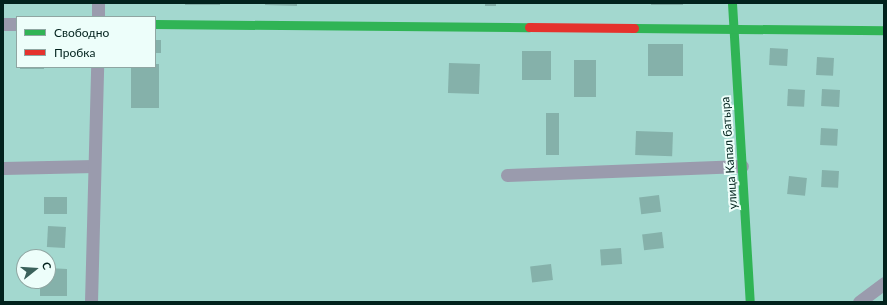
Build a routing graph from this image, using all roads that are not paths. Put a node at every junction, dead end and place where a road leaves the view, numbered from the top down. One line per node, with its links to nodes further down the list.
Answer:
1 (98, 3): 3 (street)
2 (732, 3): 7 (street, улица Капал батыра)
3 (98, 16)
4 (3, 24): 5 (street)
5 (16, 24)
6 (156, 24): 7 (street)
7 (732, 28): 8 (street); 11 (street, улица Капал батыра)
8 (884, 30)
9 (97, 68): 10 (street)
10 (94, 166): 12 (street); 15 (street)
11 (742, 166): 13 (street); 16 (street, улица Капал батыра)
12 (3, 168)
13 (507, 175)
14 (884, 283): 17 (street)
15 (91, 302)
16 (750, 302)
17 (859, 302)

